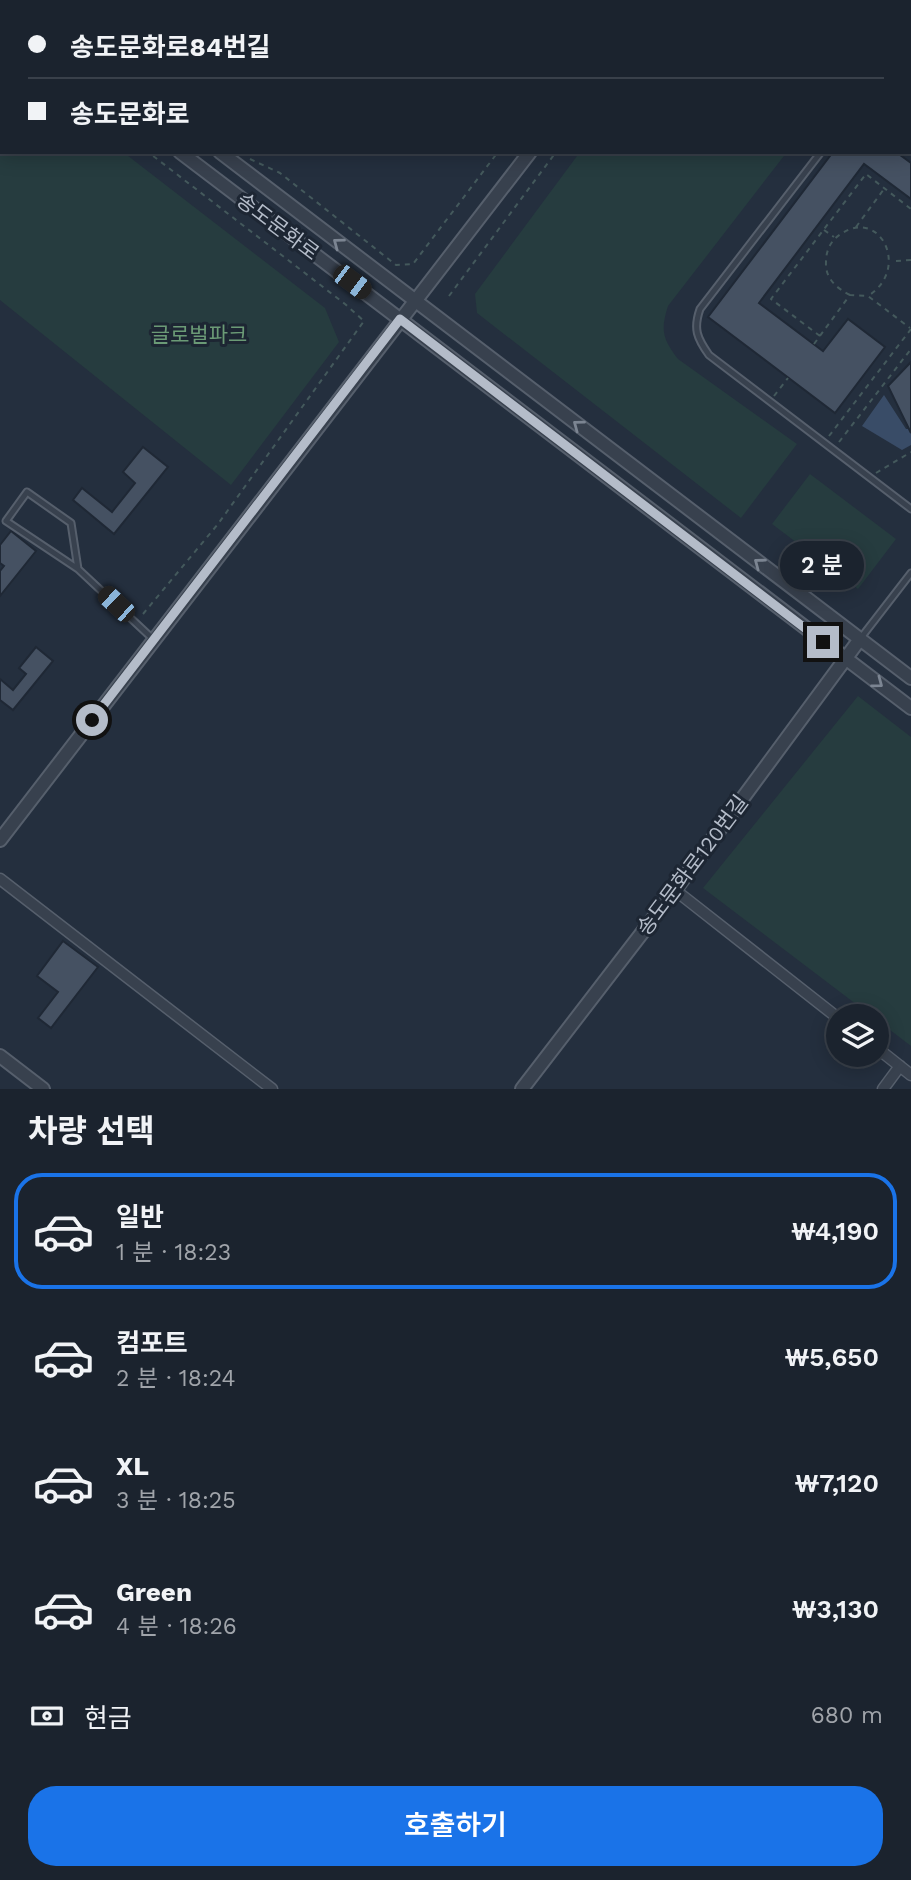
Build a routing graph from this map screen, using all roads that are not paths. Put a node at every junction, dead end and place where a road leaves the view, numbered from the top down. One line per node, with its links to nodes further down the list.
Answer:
1 (183, 154): 7 (street, 송도문화로)
2 (223, 154): 6 (street, 송도문화로, one-way to 2)
3 (528, 154): 6 (street)
4 (820, 154): 5 (lane); 8 (lane)
5 (827, 160)
6 (415, 301): 7 (street); 11 (street, 송도문화로, one-way to 6)
7 (400, 319): 12 (street); 13 (street, 송도문화로)
8 (911, 509)
9 (78, 569): 9 (lane); 12 (lane)
10 (911, 573): 11 (lane)
11 (860, 639): 13 (street, 송도문화로120번길); 14 (street, 송도문화로)
12 (154, 640): 16 (street)
13 (845, 659): 15 (street, 송도문화로, one-way to 15); 18 (street, 송도문화로120번길)
14 (911, 678)
15 (911, 708)
16 (0, 840)
17 (0, 879): 25 (street)
18 (675, 890): 19 (street); 26 (street, 송도문화로120번길)
19 (826, 1009)
20 (0, 1056): 24 (street)
21 (889, 1057): 22 (street)
22 (900, 1066): 23 (street); 27 (street)
23 (911, 1075)
24 (43, 1089)
25 (272, 1089)
26 (522, 1089)
27 (883, 1089)

